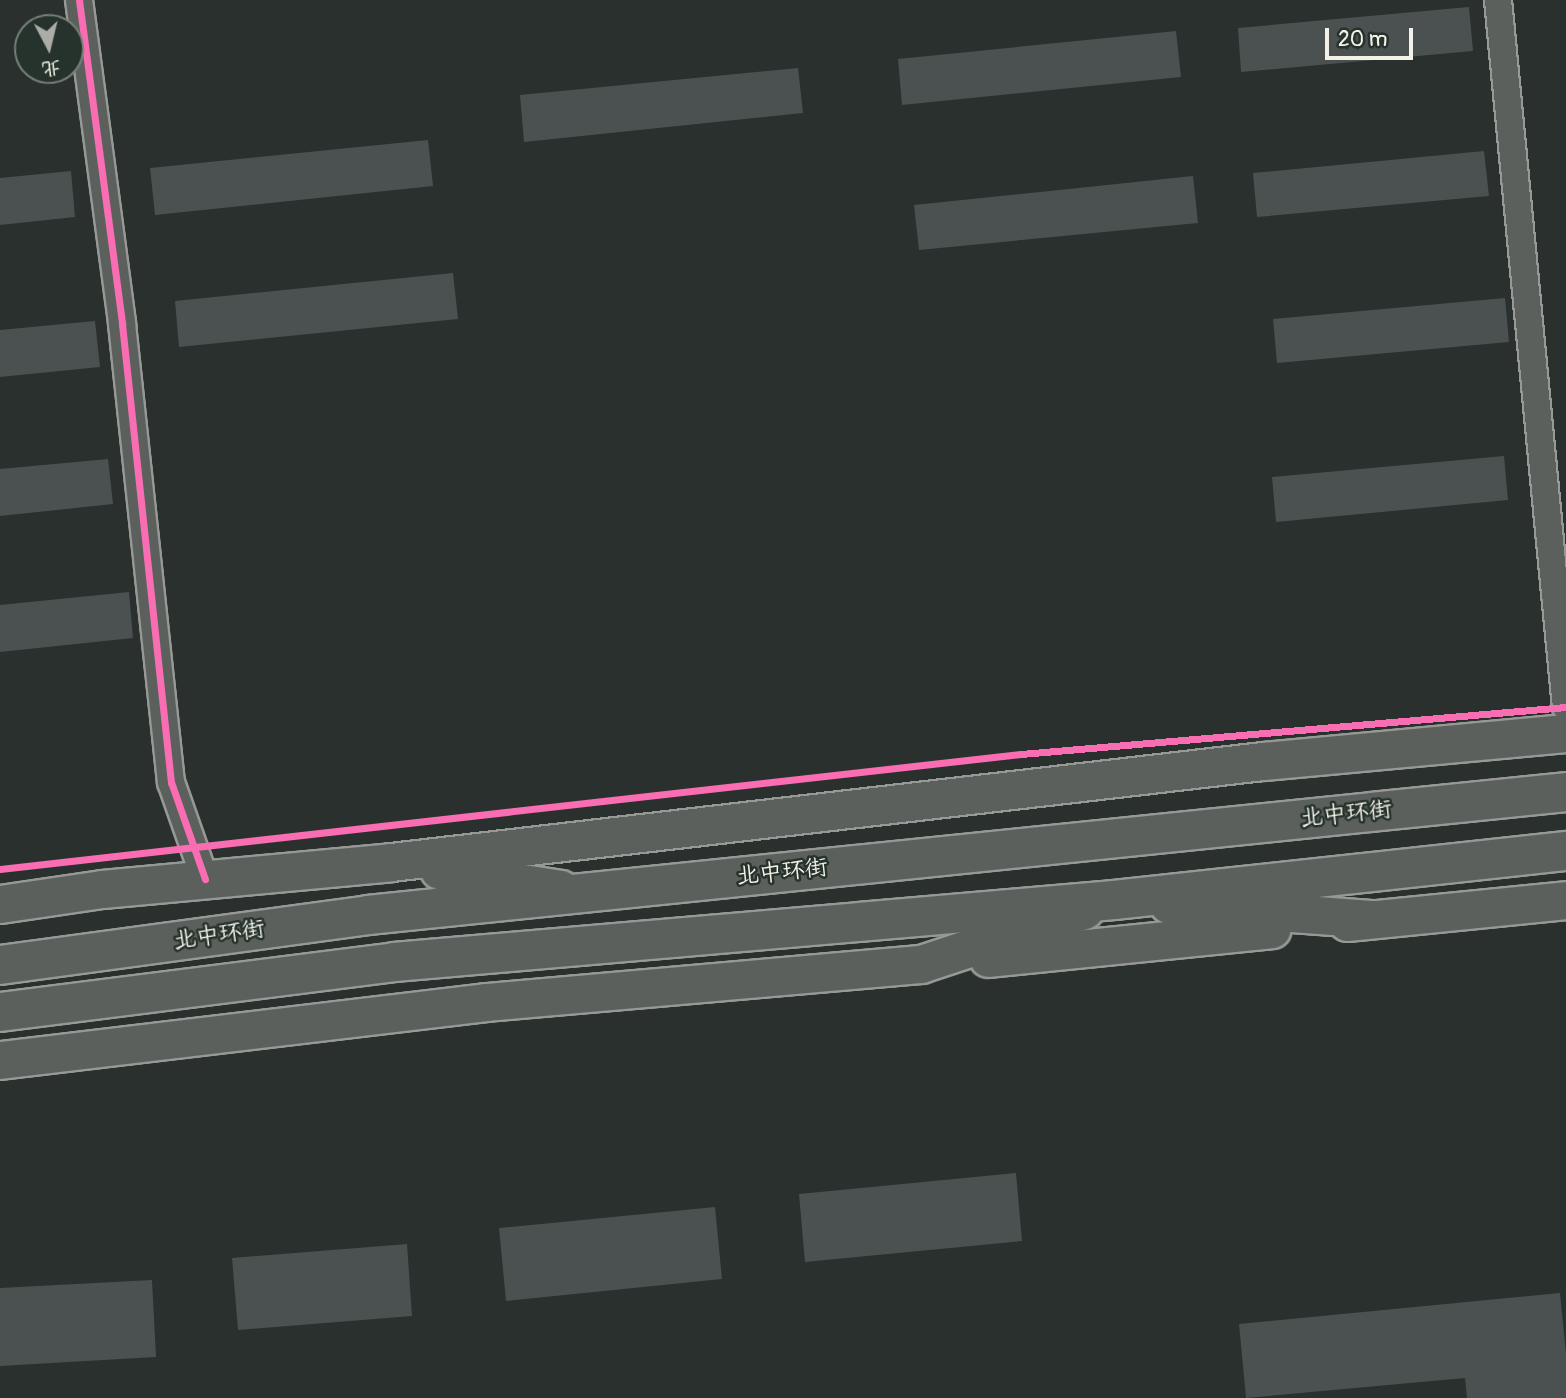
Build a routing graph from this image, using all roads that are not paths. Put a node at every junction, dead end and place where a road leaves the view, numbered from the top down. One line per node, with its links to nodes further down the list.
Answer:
1 (79, 0): 8 (street)
2 (1499, 0): 3 (street)
3 (1566, 707)
4 (1566, 733): 7 (main road)
5 (1566, 792): 9 (highway, 北中环街)
6 (1566, 851): 10 (highway, 北中环街)
7 (391, 862): 8 (main road); 9 (main road)
8 (205, 880): 12 (main road)
9 (587, 892): 15 (highway, 北中环街)
10 (1114, 900): 13 (main road); 14 (main road); 16 (highway, 北中环街)
11 (1566, 900): 13 (main road)
12 (0, 904)
13 (1370, 919): 14 (main road)
14 (921, 964): 17 (main road)
15 (0, 965)
16 (0, 1012)
17 (0, 1059)

